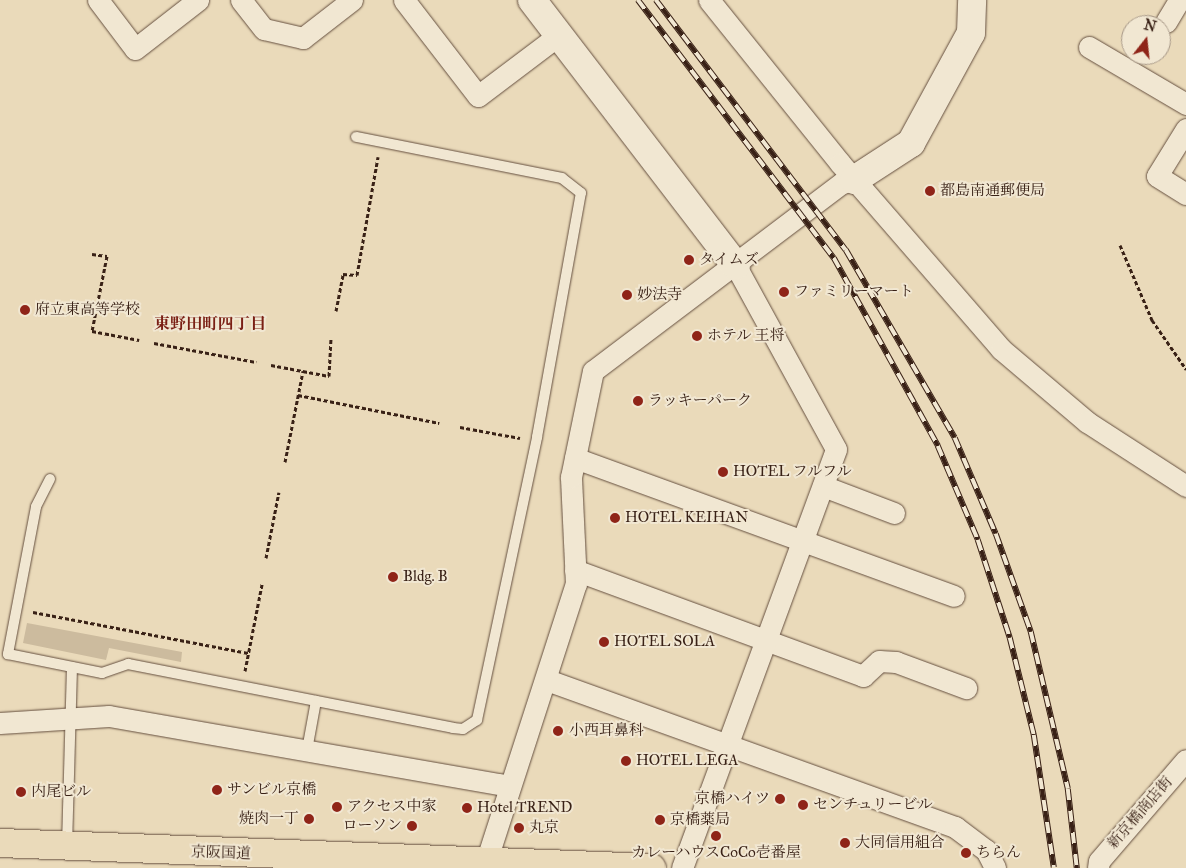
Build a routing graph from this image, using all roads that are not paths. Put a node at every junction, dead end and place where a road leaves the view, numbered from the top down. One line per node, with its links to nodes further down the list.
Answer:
1 (98, 0): 2 (street)
2 (198, 0)
3 (242, 0): 4 (street)
4 (352, 0)
5 (404, 0): 11 (street)
6 (532, 0): 11 (street)
7 (709, 0): 16 (street)
8 (972, 0): 16 (street)
9 (1179, 0): 10 (street)
10 (1170, 15)
11 (559, 35): 18 (street)
12 (1089, 47): 13 (street)
13 (1186, 104)
14 (1186, 129): 17 (street)
15 (356, 137): 31 (lane)
16 (854, 180): 18 (street); 22 (street)
17 (1186, 194)
18 (736, 266): 19 (street); 21 (street)
19 (575, 458): 24 (street); 25 (street)
20 (50, 479): 28 (lane)
21 (823, 486): 23 (street); 24 (street)
22 (1186, 486)
23 (894, 513)
24 (804, 541): 26 (street); 27 (street)
25 (575, 570): 27 (street); 29 (street)
26 (954, 596)
27 (767, 640): 30 (street); 34 (street)
28 (72, 667): 31 (lane); 32 (lane)
29 (547, 680): 34 (street); 37 (street)
30 (966, 688)
31 (316, 701): 35 (lane)
32 (72, 718): 33 (street); 35 (street); 39 (lane)
33 (0, 723)
34 (729, 746): 42 (street); 43 (street)
35 (307, 750): 37 (street)
36 (1186, 760): 44 (street, 新京橋商店街)
37 (510, 786): 40 (street)
38 (0, 843): 39 (highway, 京阪国道)
39 (67, 847): 40 (highway, 京阪国道)
40 (485, 865): 41 (highway, 京阪国道)
41 (652, 868)
42 (682, 868)
43 (995, 868)
44 (1098, 868)

